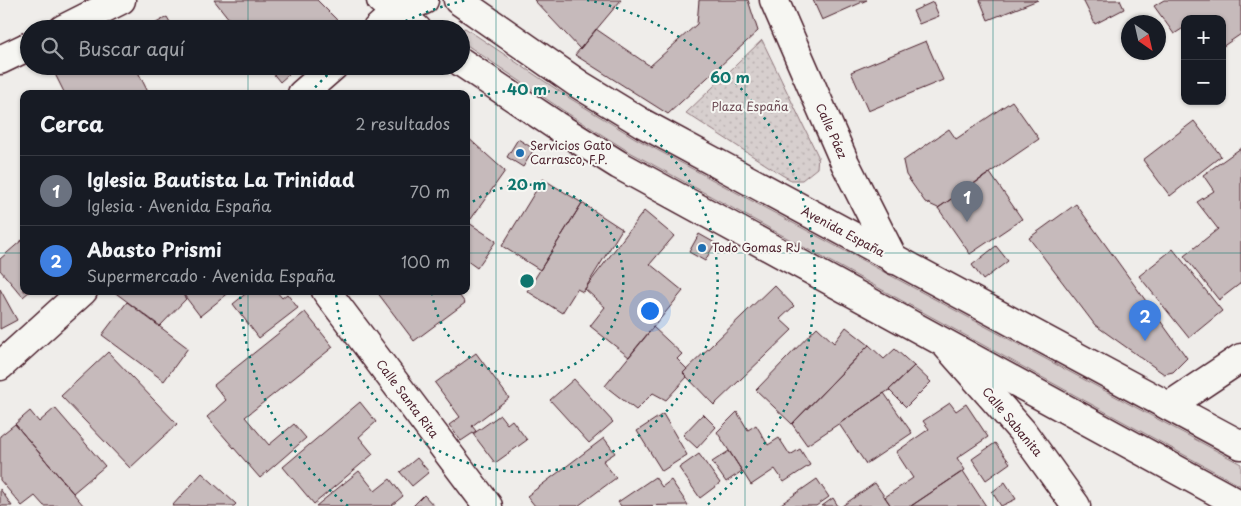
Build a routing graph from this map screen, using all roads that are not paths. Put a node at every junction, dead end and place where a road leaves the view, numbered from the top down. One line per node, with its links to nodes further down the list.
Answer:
1 (121, 0): 6 (main road)
2 (424, 0): 5 (main road)
3 (458, 0): 13 (main road, Avenida España)
4 (774, 0): 13 (main road, Calle Páez)
5 (385, 14): 7 (main road)
6 (81, 20)
7 (398, 20)
8 (20, 50): 9 (main road)
9 (0, 60)
10 (470, 68): 16 (main road)
11 (324, 75): 12 (main road)
12 (307, 90)
13 (894, 260): 19 (main road, Avenida España)
14 (78, 295): 18 (main road)
15 (329, 295): 22 (main road, Calle Santa Rita)
16 (944, 343): 21 (main road); 23 (main road, Calle Sabanita)
17 (1241, 358): 19 (main road)
18 (0, 366)
19 (1169, 406): 20 (main road, Avenida España)
20 (1241, 445)
21 (1241, 505)
22 (488, 506)
23 (1076, 506)

